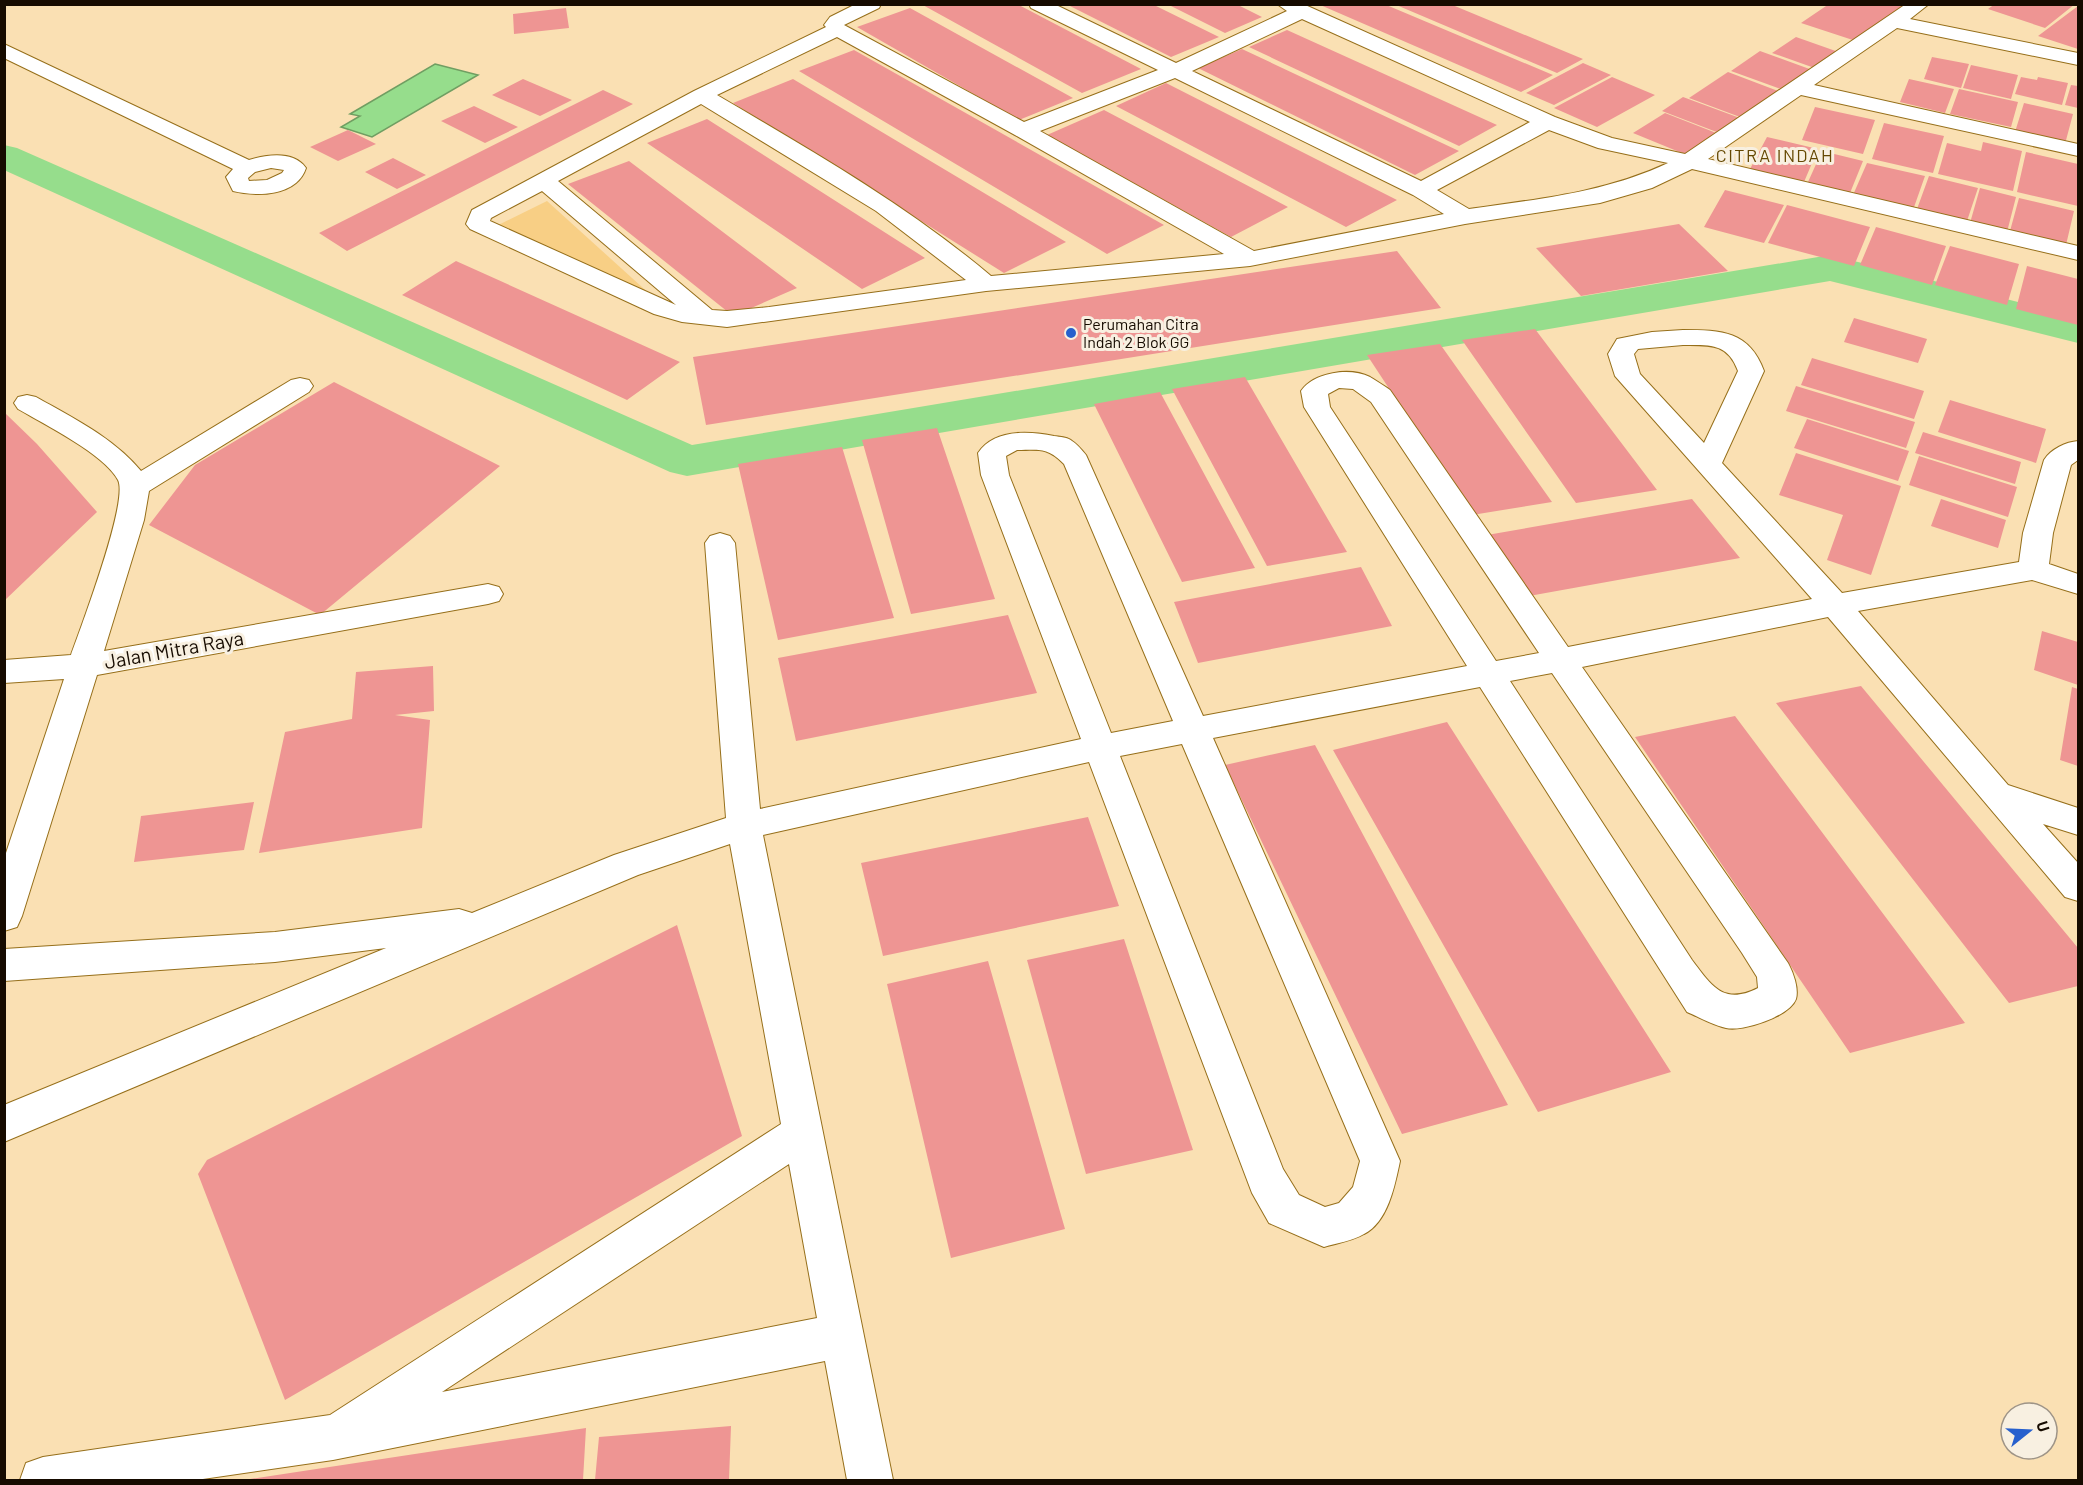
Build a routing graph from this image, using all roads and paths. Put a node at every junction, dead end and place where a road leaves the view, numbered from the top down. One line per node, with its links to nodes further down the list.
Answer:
1 (872, 4): 6 (street)
2 (1038, 4): 9 (street)
3 (1920, 4): 5 (street)
4 (1294, 8): 9 (street); 12 (street)
5 (1894, 22): 8 (street); 10 (street)
6 (837, 29): 11 (street); 13 (street)
7 (4, 50): 16 (lane)
8 (2079, 59)
9 (1175, 71): 13 (street); 18 (street)
10 (1798, 88): 14 (street); 15 (street)
11 (701, 95): 17 (street); 22 (street)
12 (1547, 122): 15 (street); 18 (street)
13 (1023, 130): 21 (street)
14 (2079, 150)
15 (1688, 162): 19 (street); 20 (street)
16 (247, 167)
17 (543, 180): 23 (street); 23 (street)
18 (1421, 190): 19 (street)
19 (1465, 217): 21 (street)
20 (2079, 253)
21 (1250, 259): 22 (street)
22 (986, 284): 23 (street)
23 (705, 317)
24 (300, 386): 28 (street)
25 (27, 403): 28 (street)
26 (2079, 450): 30 (street)
27 (1708, 464): 27 (street); 33 (street)
28 (135, 487): 35 (street)
29 (720, 543): 42 (street)
30 (2033, 570): 31 (street); 33 (street)
31 (2079, 584)
32 (488, 594): 35 (street, Jalan Mitra Raya)
33 (1834, 605): 34 (street); 40 (street)
34 (1560, 660): 37 (street); 37 (street); 37 (street)
35 (82, 666): 36 (street); 44 (street, Jalan Mitra Raya)
36 (4, 672)
37 (1486, 673): 38 (street)
38 (1191, 730): 39 (street); 39 (street); 39 (street)
39 (1098, 748): 42 (street)
40 (1995, 793): 41 (street); 43 (street)
41 (2079, 822)
42 (744, 826): 45 (street); 48 (street)
43 (2079, 887)
44 (4, 916)
45 (500, 919): 46 (street); 47 (street)
46 (4, 965)
47 (4, 1124)
48 (803, 1132): 49 (street); 50 (street)
49 (842, 1335): 50 (street); 52 (street)
50 (333, 1437): 51 (street)
51 (44, 1480)
52 (870, 1480)

